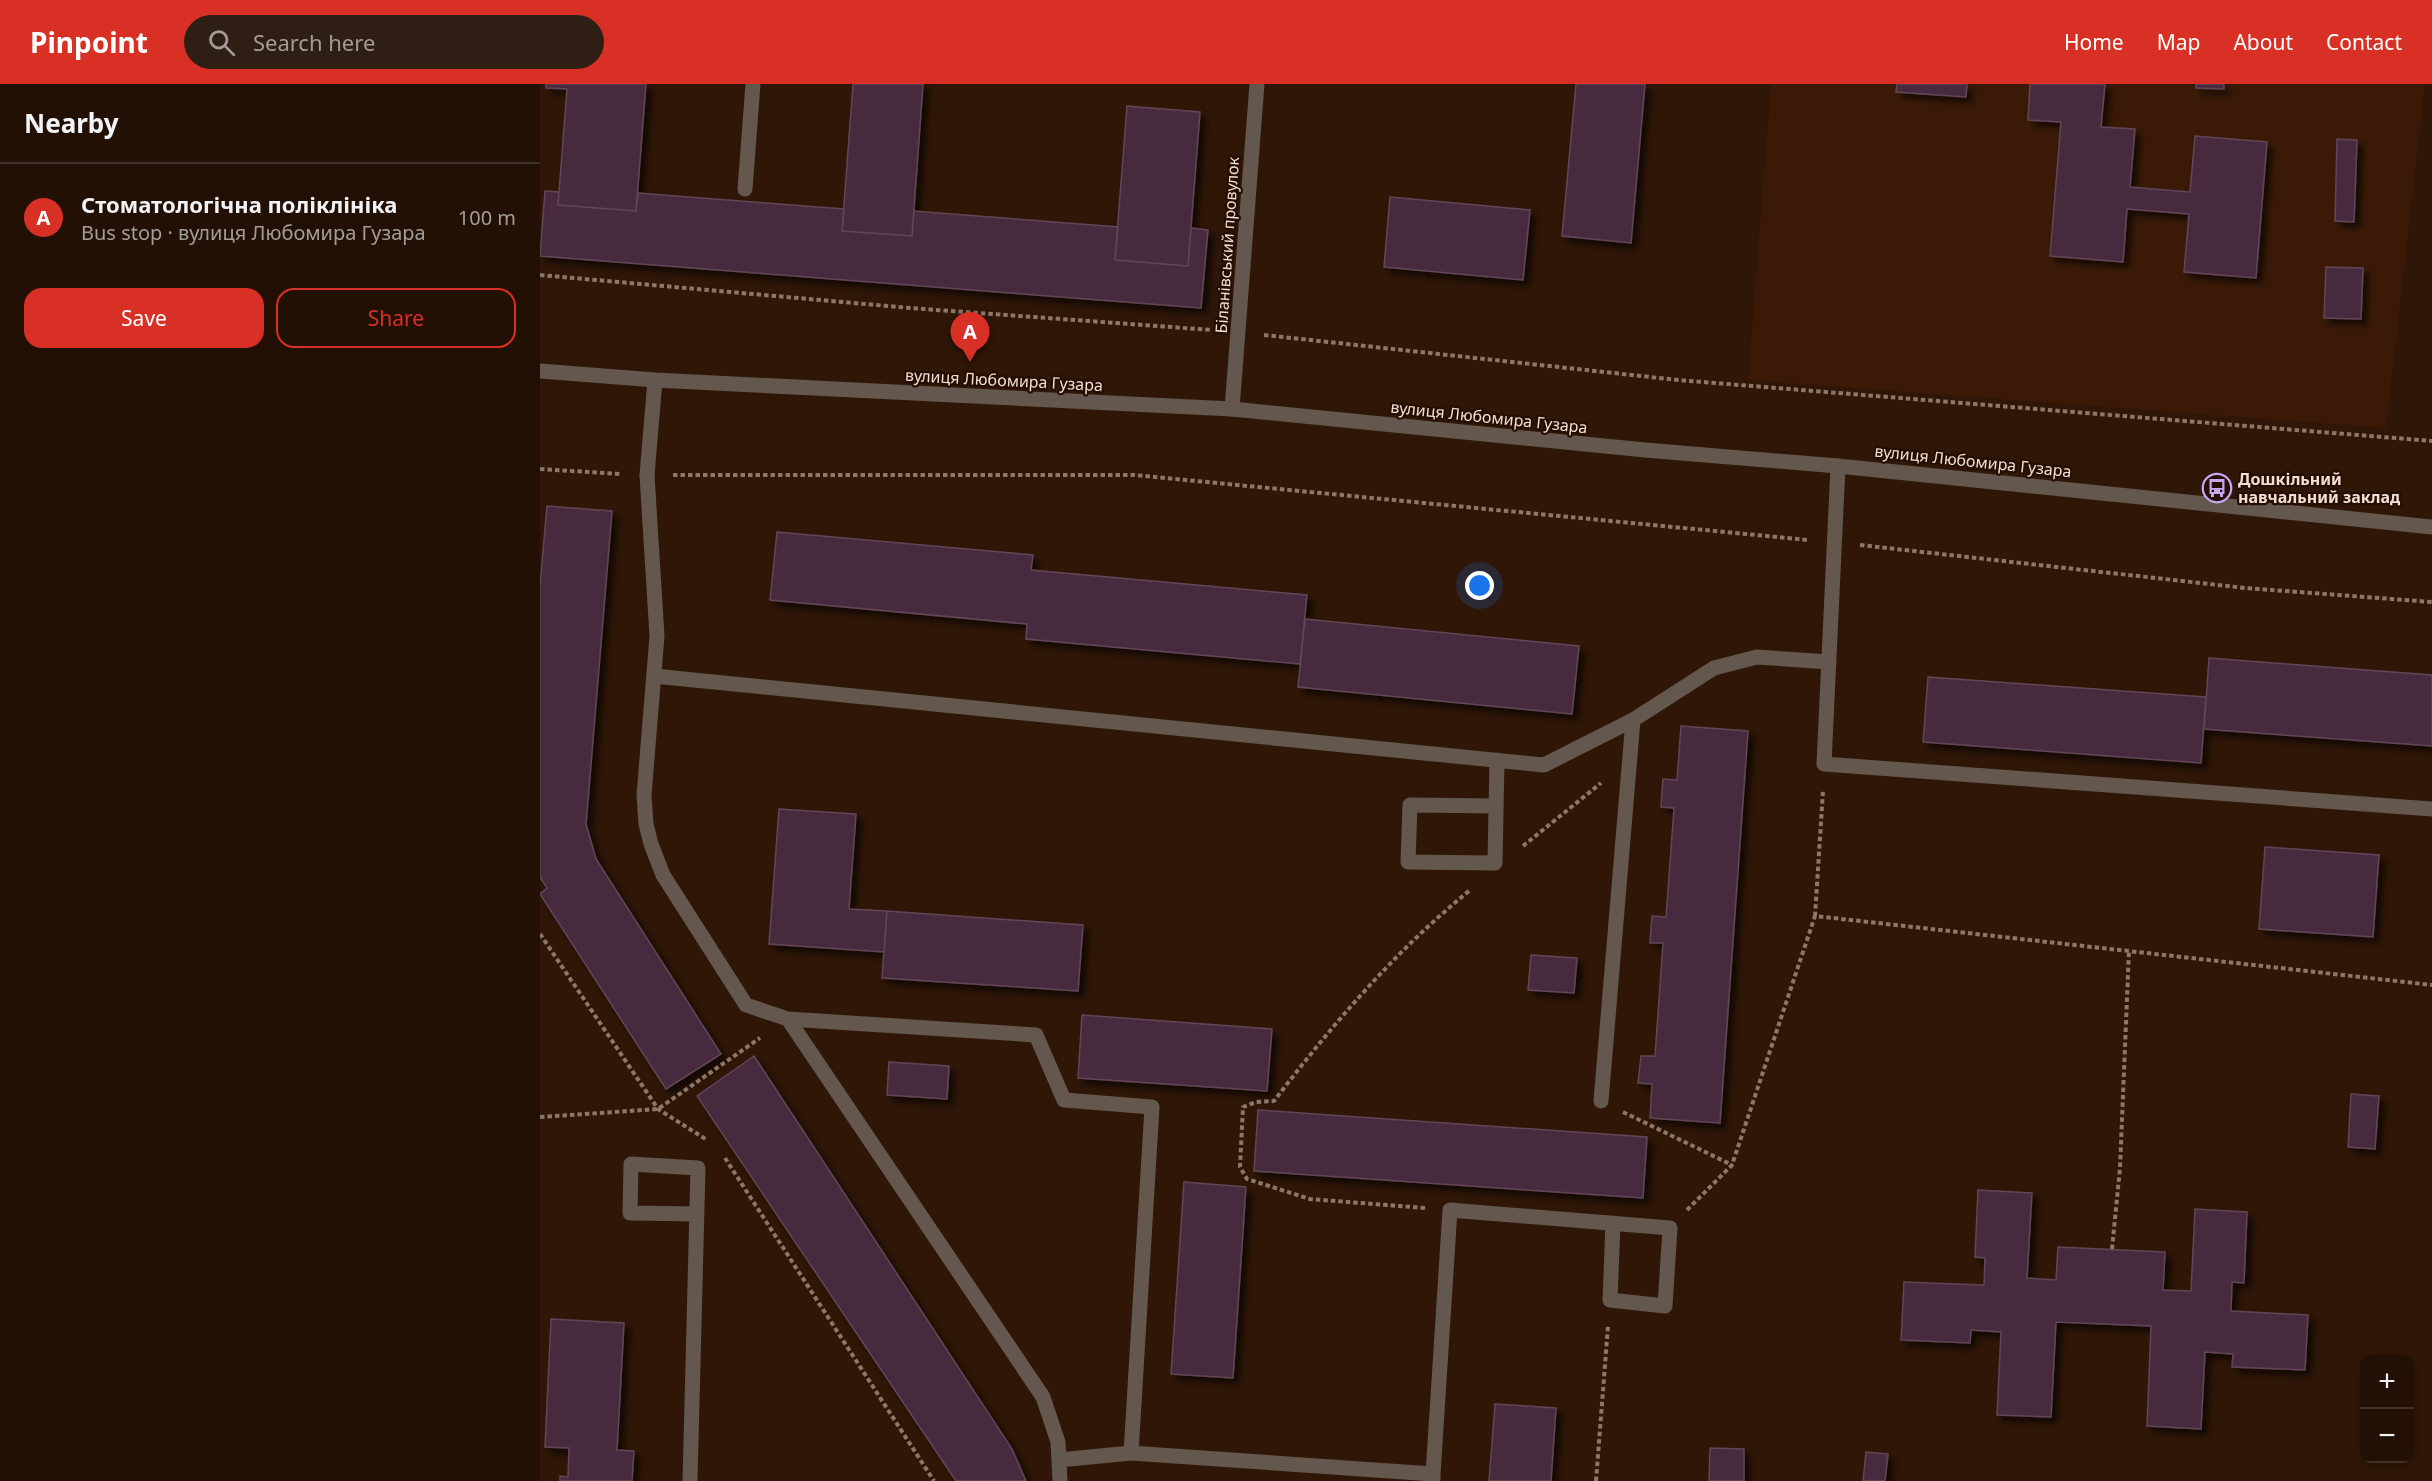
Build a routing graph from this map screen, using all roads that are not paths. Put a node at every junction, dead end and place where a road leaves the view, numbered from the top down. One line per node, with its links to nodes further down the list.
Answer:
1 (753, 84): 3 (street)
2 (1257, 84): 6 (street, Біланівський провулок)
3 (745, 189)
4 (540, 371): 5 (street, вулиця Любомира Гузара)
5 (654, 380): 6 (street, вулиця Любомира Гузара); 10 (street)
6 (1232, 409): 7 (street, вулиця Любомира Гузара)
7 (1838, 466): 8 (street, вулиця Любомира Гузара); 9 (street)
8 (2432, 527)
9 (1829, 662): 11 (street); 14 (street)
10 (654, 676): 12 (street); 15 (street)
11 (1633, 720): 12 (street); 16 (street)
12 (1497, 760): 13 (street)
13 (1496, 806): 13 (street)
14 (2432, 808)
15 (788, 1020): 19 (street); 20 (street)
16 (1601, 1101)
17 (697, 1214): 17 (street); 22 (street)
18 (1613, 1223): 18 (street); 21 (street)
19 (1131, 1453): 20 (street); 21 (street)
20 (1059, 1460): 23 (street)
21 (1433, 1478)
22 (690, 1481)
23 (1060, 1481)

